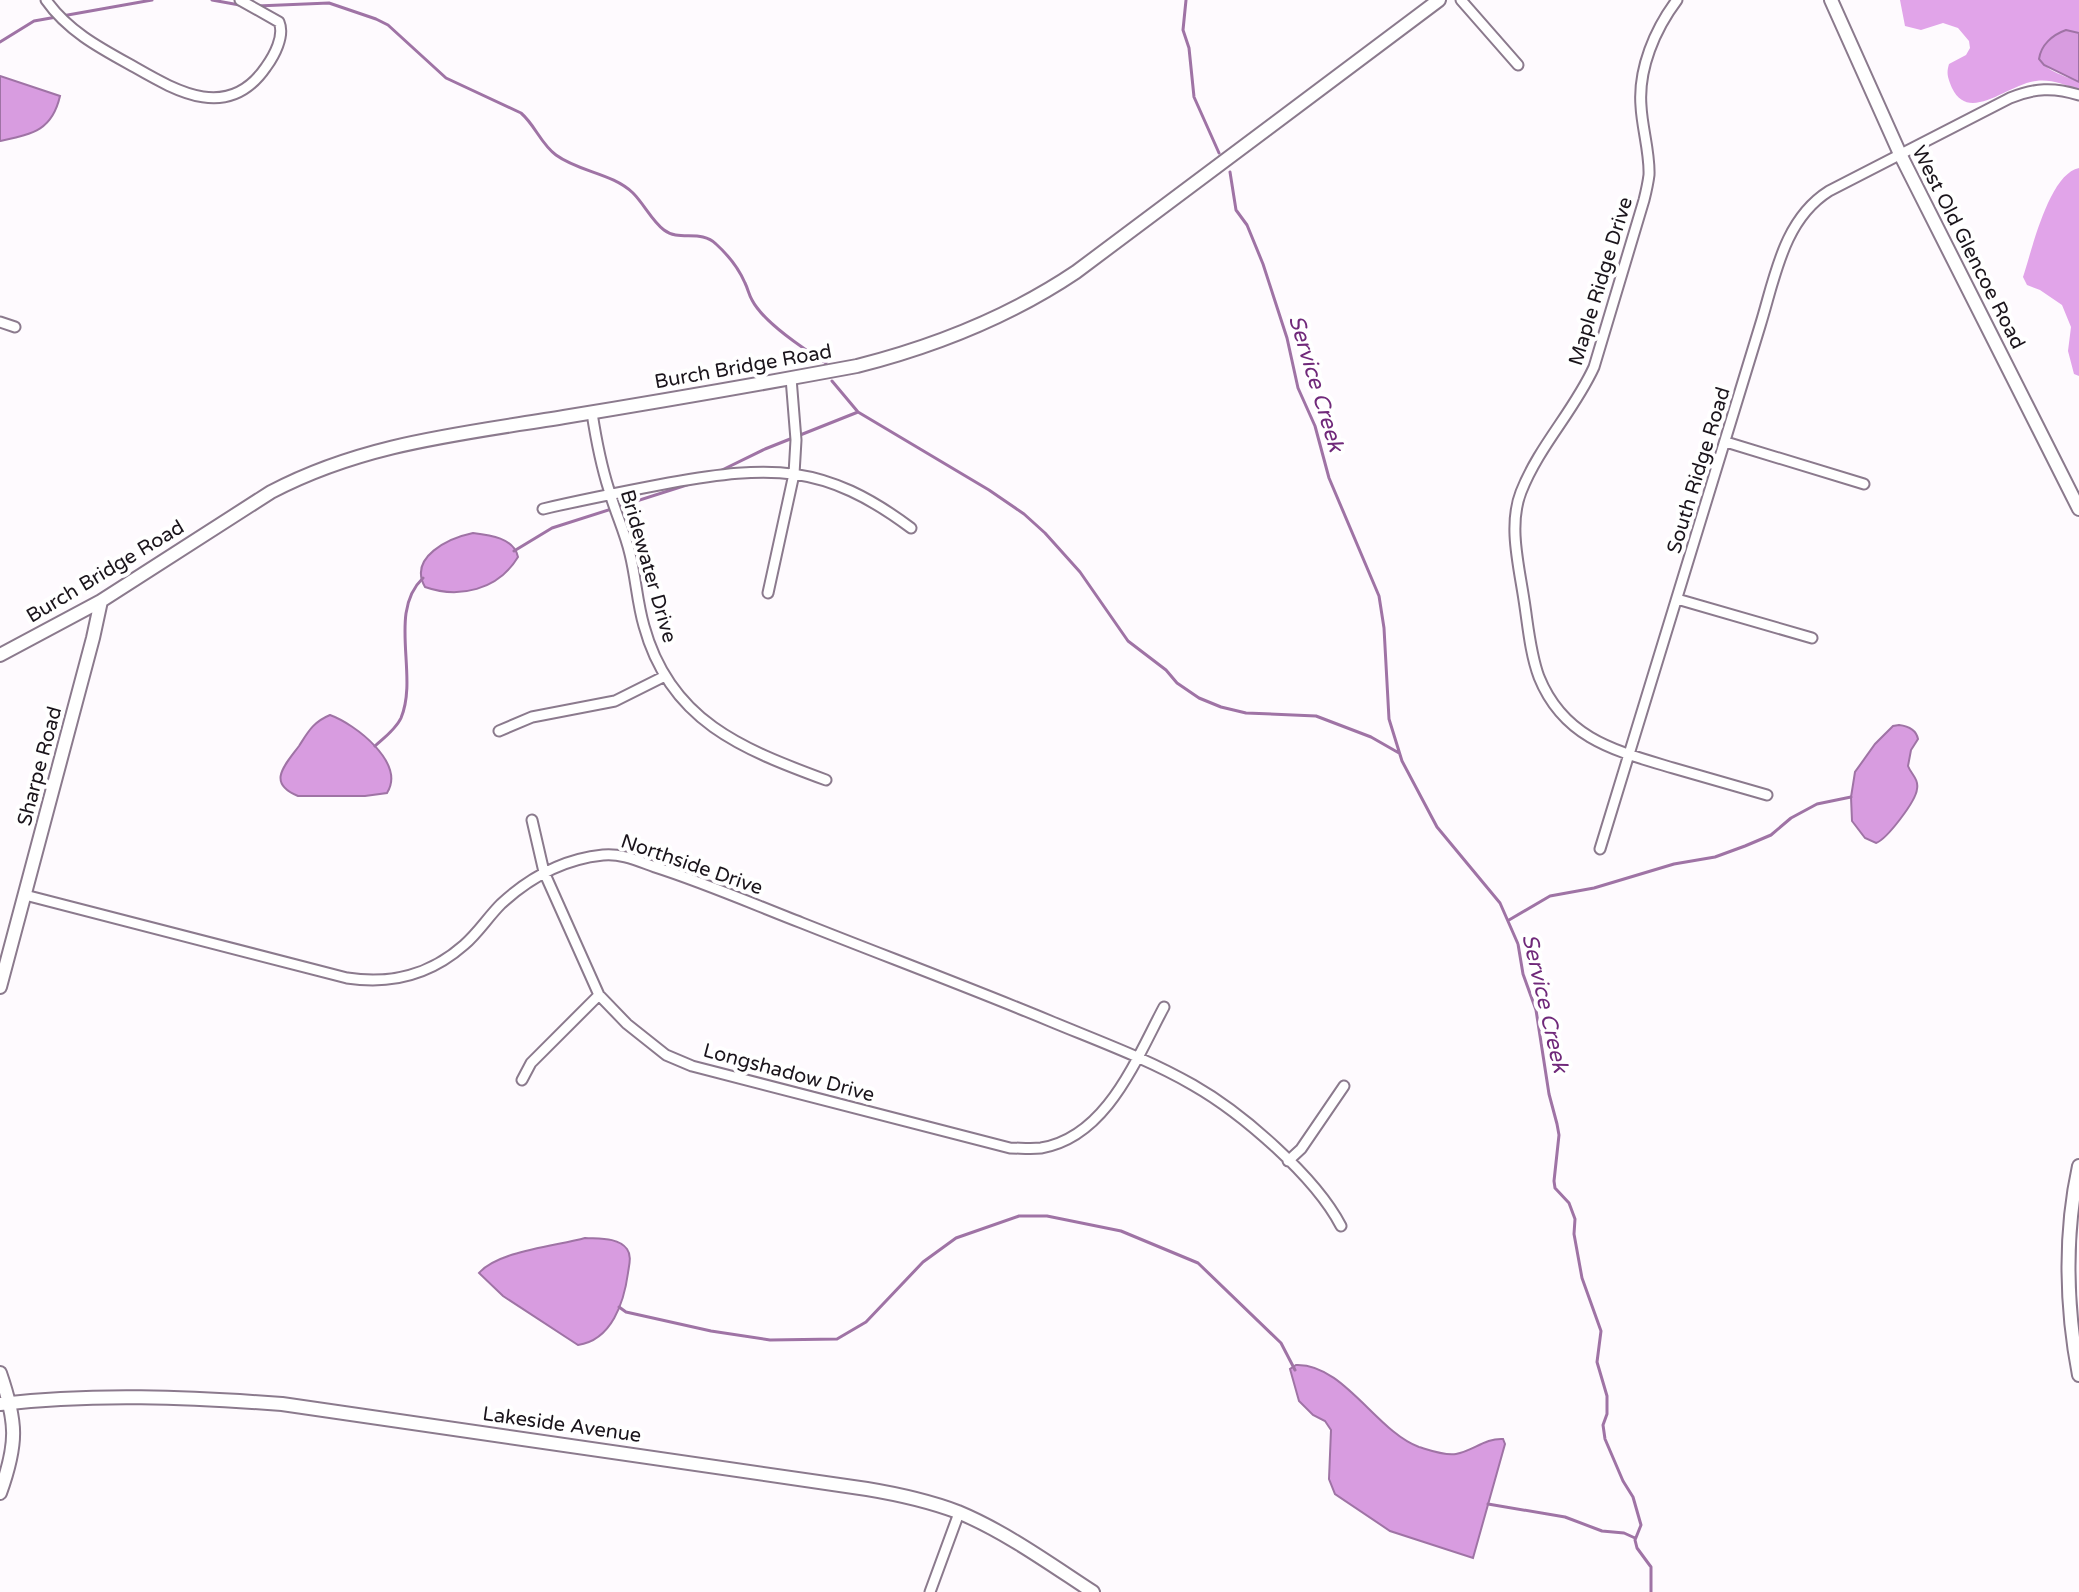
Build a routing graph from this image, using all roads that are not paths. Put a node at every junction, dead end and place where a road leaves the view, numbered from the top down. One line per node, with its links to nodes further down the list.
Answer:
1 (46, 0): 2 (street)
2 (240, 0)
3 (1439, 0): 12 (street, Burch Bridge Road)
4 (1461, 0): 7 (street)
5 (1677, 0): 28 (street, Maple Ridge Drive)
6 (1831, 0): 9 (street, West Old Glencoe Road)
7 (1518, 65)
8 (2079, 95): 9 (street, South Ridge Road)
9 (1900, 154): 14 (street, South Ridge Road); 19 (street, West Old Glencoe Road)
10 (0, 322): 11 (street)
11 (15, 327)
12 (791, 378): 13 (street, Burch Bridge Road); 15 (street)
13 (592, 413): 17 (street, Bridewater Drive); 23 (street, Burch Bridge Road)
14 (1726, 442): 16 (street); 22 (street, South Ridge Road)
15 (794, 474): 17 (street); 20 (street); 21 (street)
16 (1864, 484)
17 (610, 494): 18 (street); 26 (street, Bridewater Drive)
18 (543, 509)
19 (2079, 509)
20 (911, 528)
21 (768, 593)
22 (1677, 599): 24 (street); 28 (street, South Ridge Road)
23 (101, 601): 25 (street, Burch Bridge Road); 34 (street, Sharpe Road)
24 (1812, 638)
25 (0, 655)
26 (665, 676): 27 (street); 29 (street, Bridewater Drive)
27 (499, 731)
28 (1628, 755): 30 (street, Maple Ridge Drive); 32 (street, South Ridge Road)
29 (826, 780)
30 (1767, 795)
31 (532, 820): 33 (street, Longshadow Drive)
32 (1600, 849)
33 (544, 872): 34 (street, Northside Drive); 37 (street, Longshadow Drive); 39 (street, Northside Drive)
34 (25, 895): 35 (street, Sharpe Road)
35 (3, 965): 36 (street, Sharpe Road)
36 (0, 987)
37 (599, 995): 39 (street, Longshadow Drive); 40 (street)
38 (1164, 1007): 39 (street, Longshadow Drive)
39 (1138, 1057): 42 (street, Northside Drive)
40 (522, 1080)
41 (1344, 1086): 42 (street)
42 (1288, 1161): 44 (street, Northside Drive)
43 (2079, 1166): 46 (street)
44 (1341, 1226)
45 (0, 1373): 47 (street)
46 (2079, 1375)
47 (5, 1403): 48 (street); 49 (street, Lakeside Avenue)
48 (0, 1493)
49 (959, 1513): 50 (street); 51 (street, Lakeside Avenue)
50 (930, 1592)
51 (1093, 1592)

